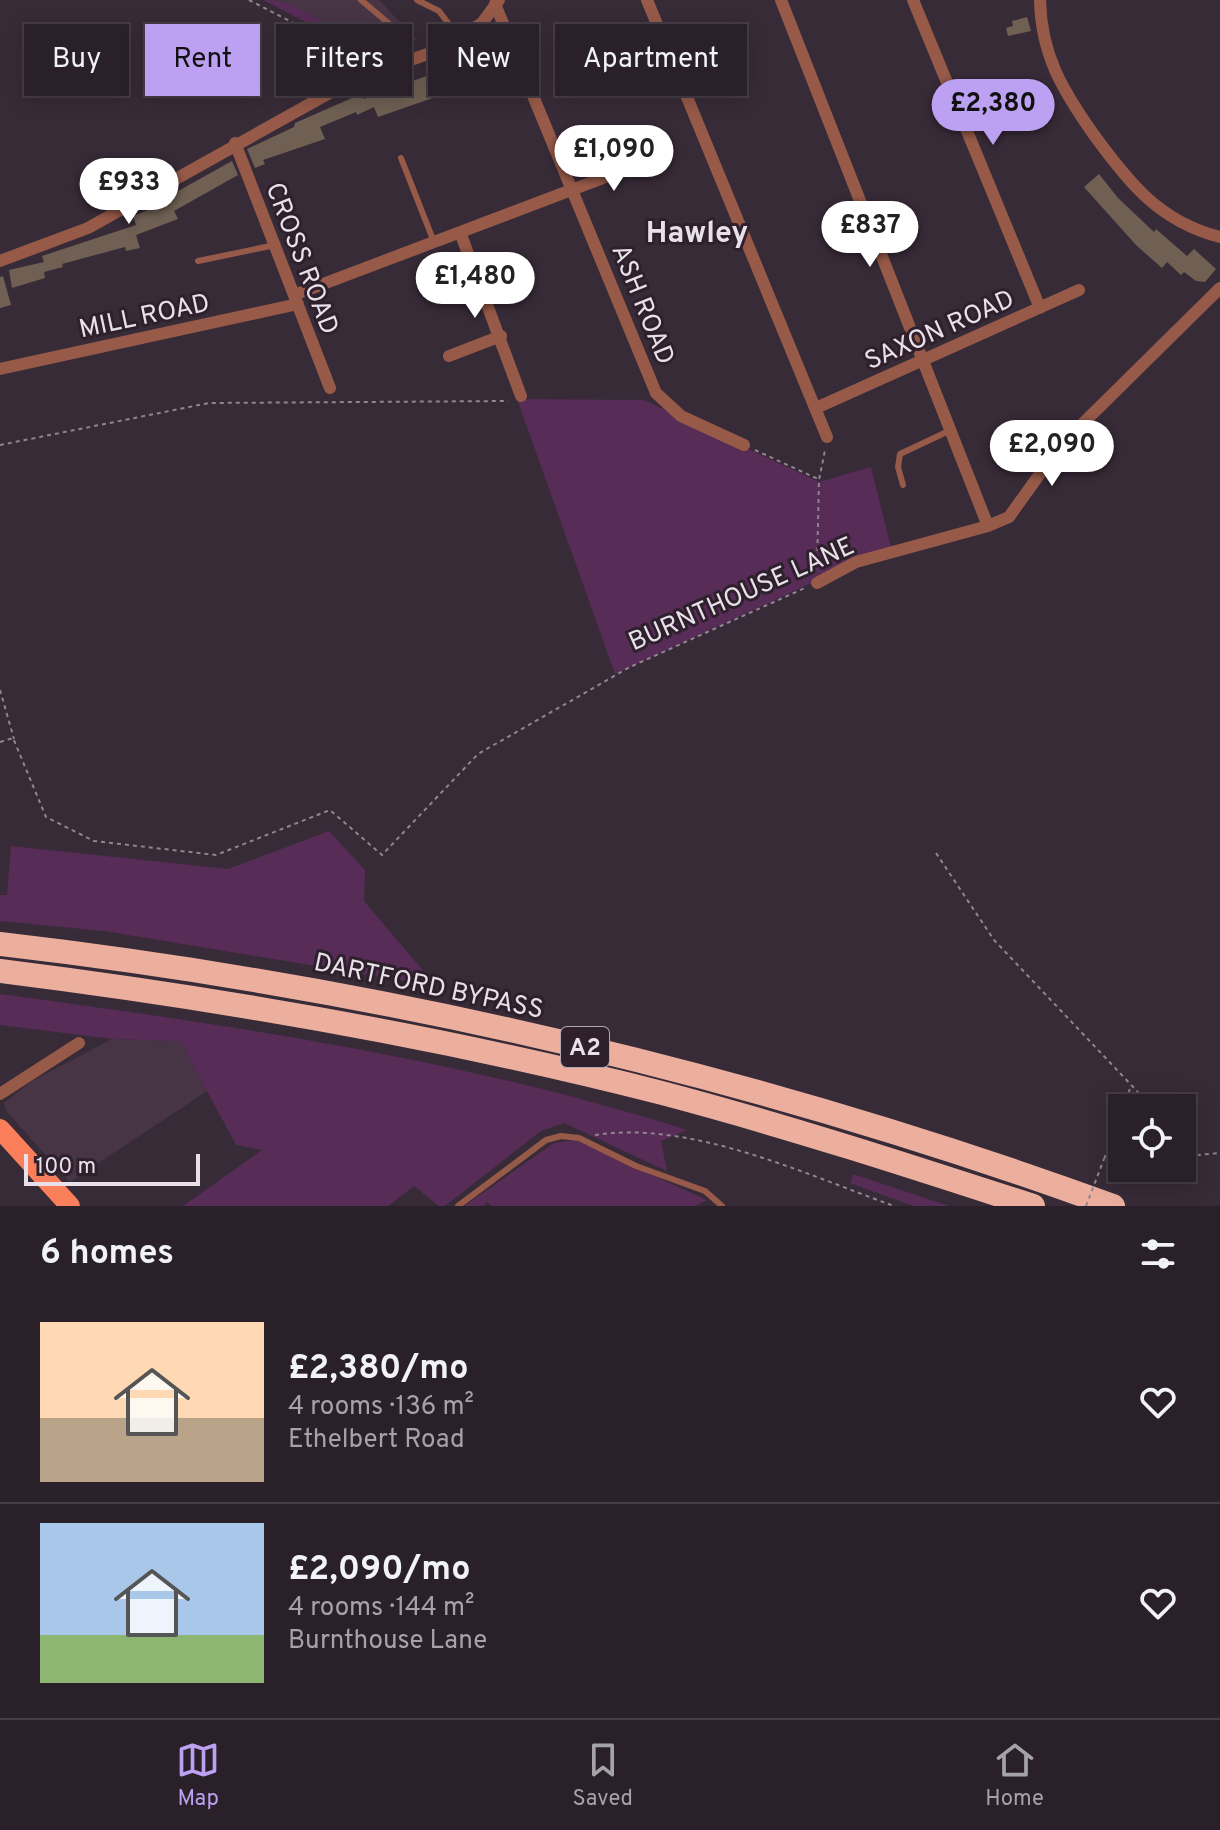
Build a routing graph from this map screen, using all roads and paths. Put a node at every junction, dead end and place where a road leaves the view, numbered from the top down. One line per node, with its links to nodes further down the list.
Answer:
1 (249, 0): 9 (path)
2 (361, 0): 13 (lane)
3 (417, 0): 10 (lane)
4 (647, 0): 35 (street)
5 (781, 0): 31 (street)
6 (913, 0): 28 (street)
7 (1040, 0): 20 (street)
8 (495, 1): 11 (street); 18 (street, ASH ROAD)
9 (293, 24)
10 (449, 24)
11 (481, 24)
12 (428, 53): 13 (street)
13 (413, 60)
14 (324, 96): 15 (street)
15 (235, 143): 22 (street, CROSS ROAD); 23 (street)
16 (401, 158): 21 (lane)
17 (640, 164): 18 (street, MILL ROAD)
18 (574, 189): 19 (street, MILL ROAD); 39 (street, ASH ROAD)
19 (460, 232): 21 (street, MILL ROAD); 29 (street)
20 (1220, 237)
21 (434, 242): 27 (street, MILL ROAD)
22 (275, 245): 24 (lane); 27 (street, CROSS ROAD)
23 (0, 261)
24 (198, 261)
25 (1220, 288): 42 (street, BURNTHOUSE LANE)
26 (1079, 290): 28 (street, SAXON ROAD)
27 (296, 300): 32 (street, MILL ROAD); 33 (street, CROSS ROAD)
28 (1040, 308): 31 (street, SAXON ROAD)
29 (501, 336): 30 (street); 34 (street)
30 (449, 356)
31 (925, 359): 35 (street, SAXON ROAD); 36 (street)
32 (0, 369)
33 (330, 388)
34 (521, 396): 38 (path)
35 (816, 408): 37 (street)
36 (952, 430): 41 (lane); 42 (street)
37 (827, 437): 40 (path)
38 (0, 445)
39 (744, 445): 40 (path)
40 (819, 480): 43 (path)
41 (903, 485)
42 (988, 526): 43 (street, BURNTHOUSE LANE)
43 (817, 583): 46 (path, BURNTHOUSE LANE)
44 (0, 690): 46 (path)
45 (0, 742): 46 (path)
46 (16, 744)
47 (936, 853): 51 (path)
48 (0, 944): 66 (highway, DARTFORD BYPASS / A2)
49 (0, 971): 64 (highway, DARTFORD BYPASS / A2)
50 (79, 1043): 52 (street)
51 (1132, 1085): 53 (path); 54 (path)
52 (0, 1094)
53 (1129, 1094)
54 (1140, 1094)
55 (579, 1138): 61 (lane); 62 (lane); 63 (path)
56 (8, 1145): 60 (main road)
57 (1108, 1148): 65 (path, bridge)
58 (1220, 1153): 59 (path)
59 (1197, 1155)
60 (70, 1206)
61 (458, 1206)
62 (722, 1206)
63 (894, 1206)
64 (1033, 1206)
65 (1086, 1206)
66 (1113, 1206)

